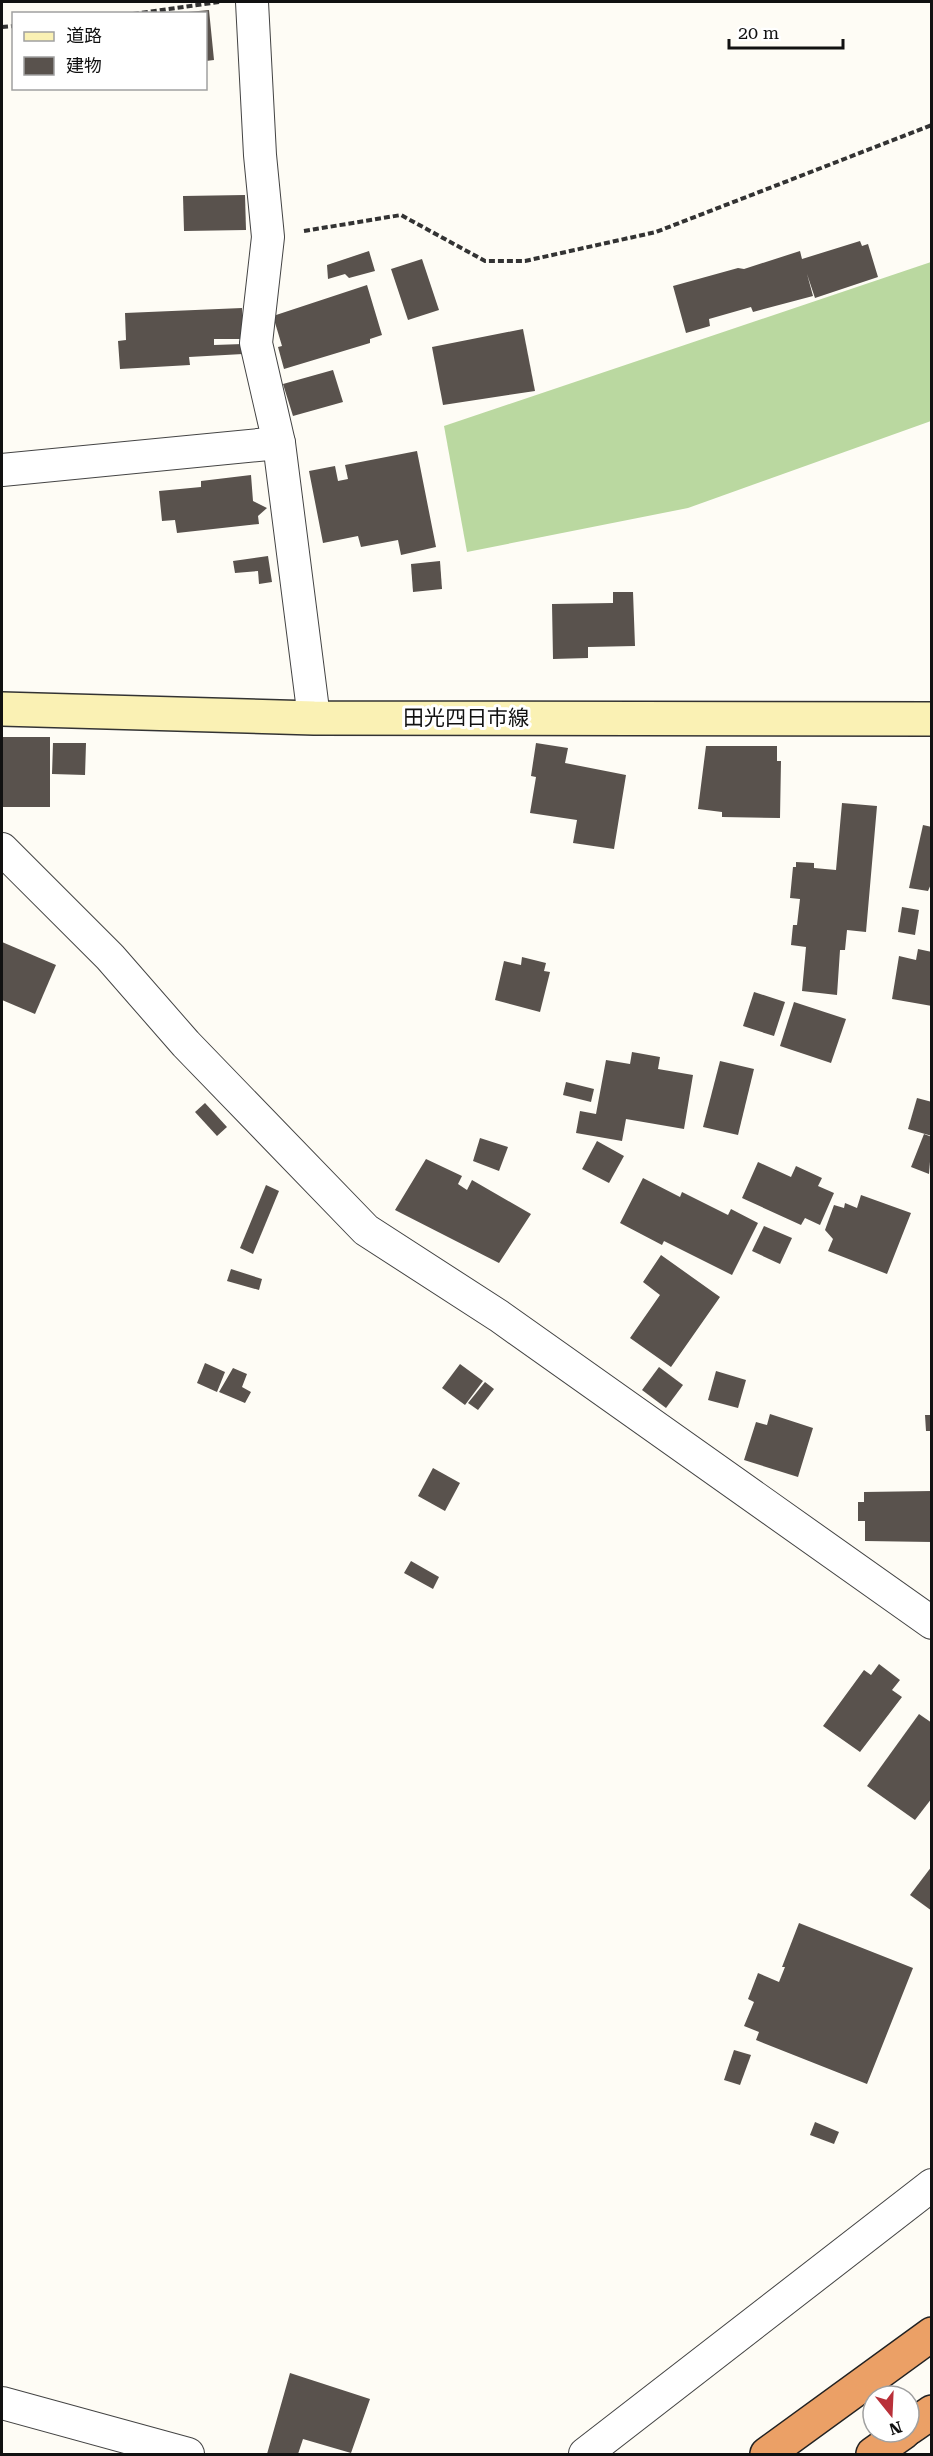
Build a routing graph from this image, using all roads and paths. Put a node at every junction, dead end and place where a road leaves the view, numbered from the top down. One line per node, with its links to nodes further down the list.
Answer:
1 (225, 2): 3 (path)
2 (252, 2): 5 (street)
3 (148, 12)
4 (932, 125): 5 (path)
5 (268, 237): 6 (street)
6 (279, 443): 7 (street); 9 (street)
7 (2, 470)
8 (2, 709): 9 (main road, 田光四日市線)
9 (314, 718): 10 (main road, 田光四日市線)
10 (932, 719)
11 (2, 849): 12 (street)
12 (932, 1623)
13 (932, 2185): 18 (street)
14 (932, 2334): 19 (highway)
15 (2, 2403): 17 (street)
16 (887, 2444): 20 (highway)
17 (188, 2454)
18 (585, 2454)
19 (767, 2454)
20 (873, 2454)

